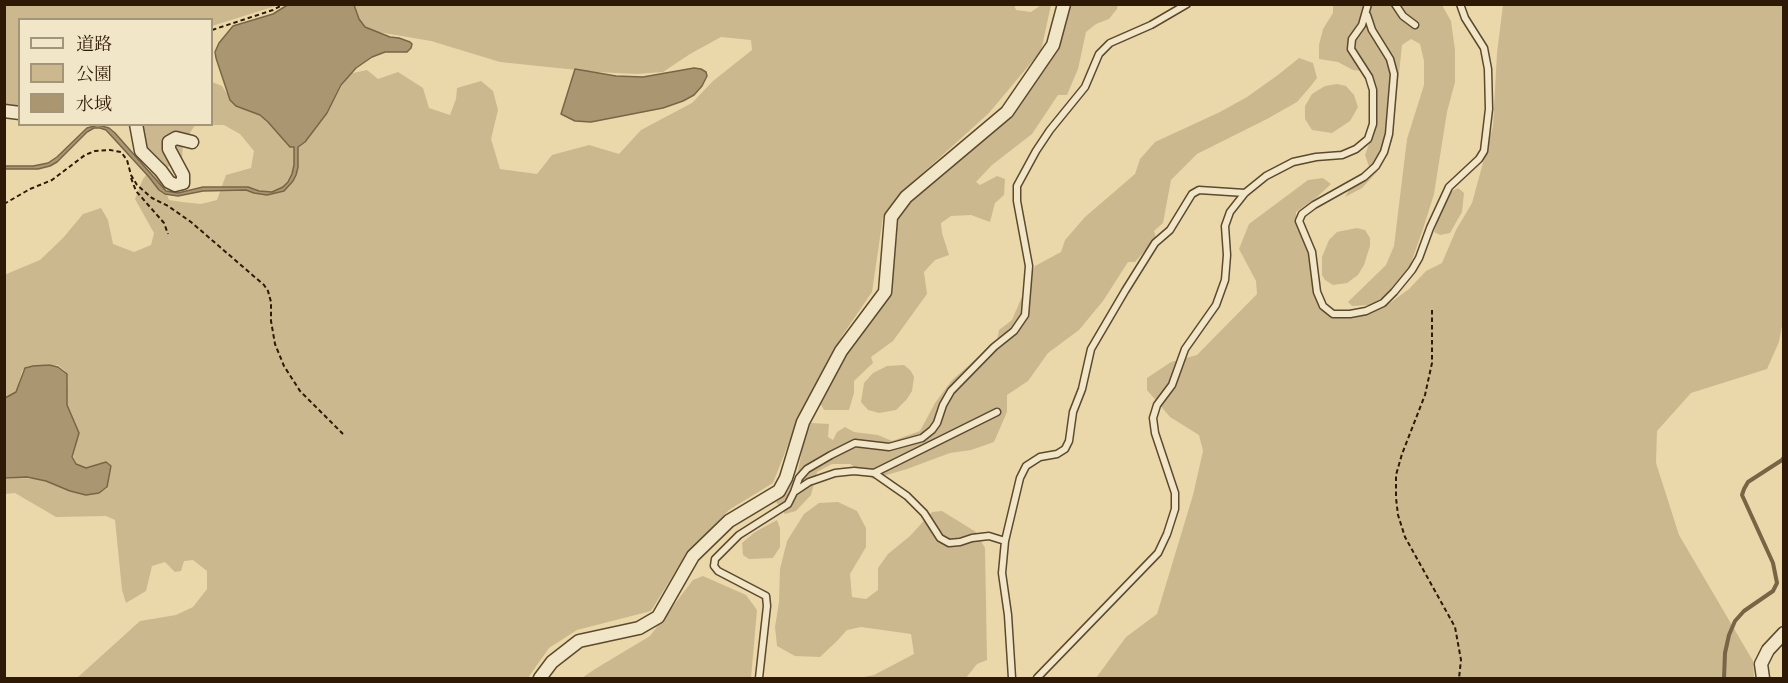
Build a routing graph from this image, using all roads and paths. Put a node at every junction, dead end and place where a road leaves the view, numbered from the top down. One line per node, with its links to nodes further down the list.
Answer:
1 (284, 4): 8 (path)
2 (1064, 4): 24 (street)
3 (1187, 4): 21 (lane)
4 (1395, 4): 7 (lane)
5 (1460, 4): 9 (lane)
6 (1368, 8): 9 (lane); 10 (lane)
7 (1415, 25)
8 (213, 30)
9 (1372, 30): 10 (lane)
10 (1358, 32): 14 (lane)
11 (136, 126): 12 (street)
12 (192, 142)
13 (131, 175): 15 (path); 16 (path); 19 (path)
14 (1245, 193): 22 (lane); 27 (lane)
15 (4, 204)
16 (168, 234)
17 (1432, 310): 28 (path)
18 (997, 412): 20 (lane)
19 (343, 434)
20 (874, 473): 21 (lane); 22 (lane)
21 (794, 492): 25 (lane)
22 (1005, 541): 26 (lane)
23 (1784, 633): 29 (street)
24 (540, 678)
25 (759, 678)
26 (1012, 678)
27 (1037, 678)
28 (1459, 678)
29 (1763, 678)

